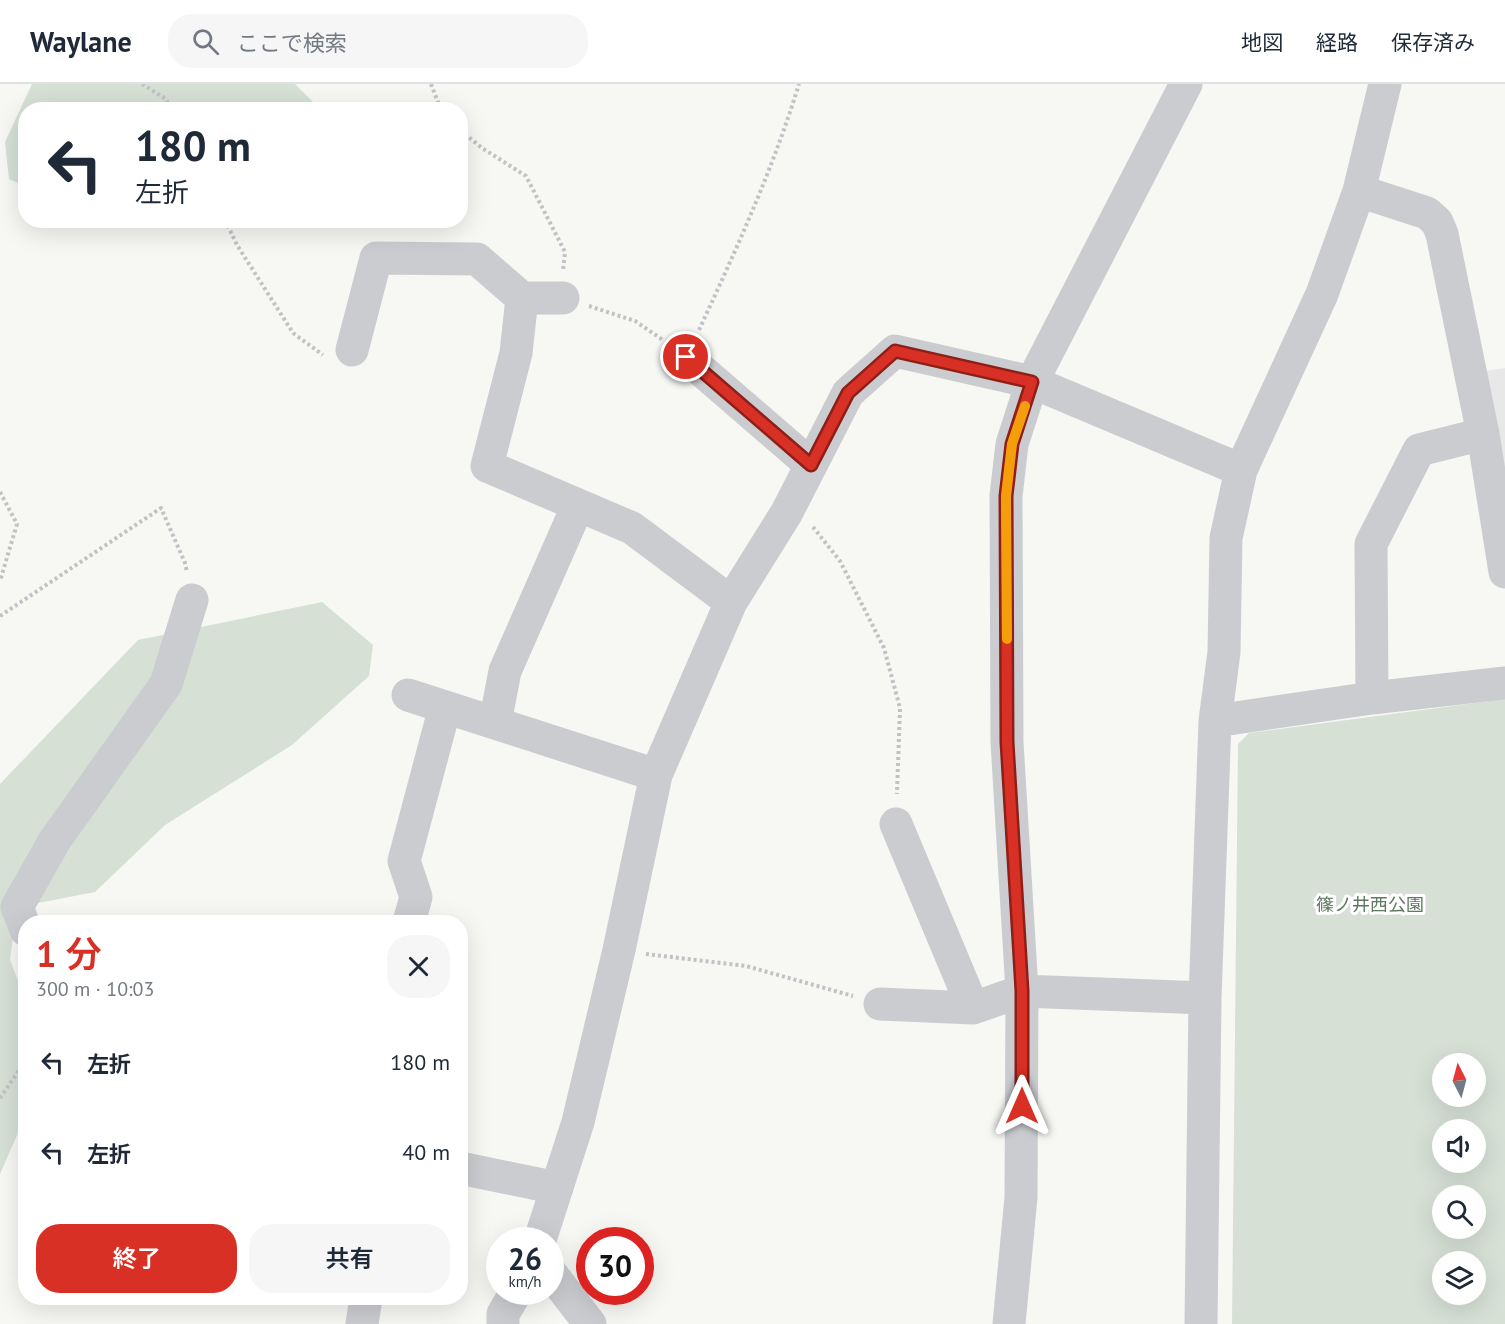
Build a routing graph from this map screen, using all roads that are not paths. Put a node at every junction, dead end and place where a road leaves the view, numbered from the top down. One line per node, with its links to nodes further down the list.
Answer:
1 (1186, 84): 8 (street)
2 (1385, 84): 3 (street)
3 (1359, 191): 9 (street); 11 (street)
4 (522, 298): 5 (street); 6 (street); 12 (street)
5 (563, 298)
6 (352, 350)
7 (686, 357): 10 (street)
8 (1032, 382): 10 (street); 11 (street); 26 (street)
9 (1483, 434): 13 (street); 18 (street)
10 (811, 465): 15 (street)
11 (1241, 470): 20 (street)
12 (578, 505): 15 (street); 21 (street)
13 (1505, 572)
14 (192, 600): 24 (street)
15 (731, 602): 22 (street)
16 (1505, 683): 18 (street)
17 (408, 695): 19 (street)
18 (1372, 698): 20 (street)
19 (445, 707): 21 (street); 25 (street)
20 (1215, 721): 27 (street)
21 (495, 723): 22 (street)
22 (656, 775): 31 (street)
23 (896, 824): 29 (street)
24 (20, 915)
25 (411, 915)
26 (1022, 991): 27 (street); 29 (street); 39 (street)
27 (1205, 998): 40 (street)
28 (880, 1004): 29 (street)
29 (973, 1008)
30 (468, 1170): 31 (street)
31 (557, 1188): 32 (street)
32 (544, 1227)
33 (564, 1290): 38 (street)
34 (365, 1305): 36 (street)
35 (508, 1305): 37 (street)
36 (362, 1324)
37 (503, 1324)
38 (590, 1324)
39 (1010, 1324)
40 (1201, 1324)

